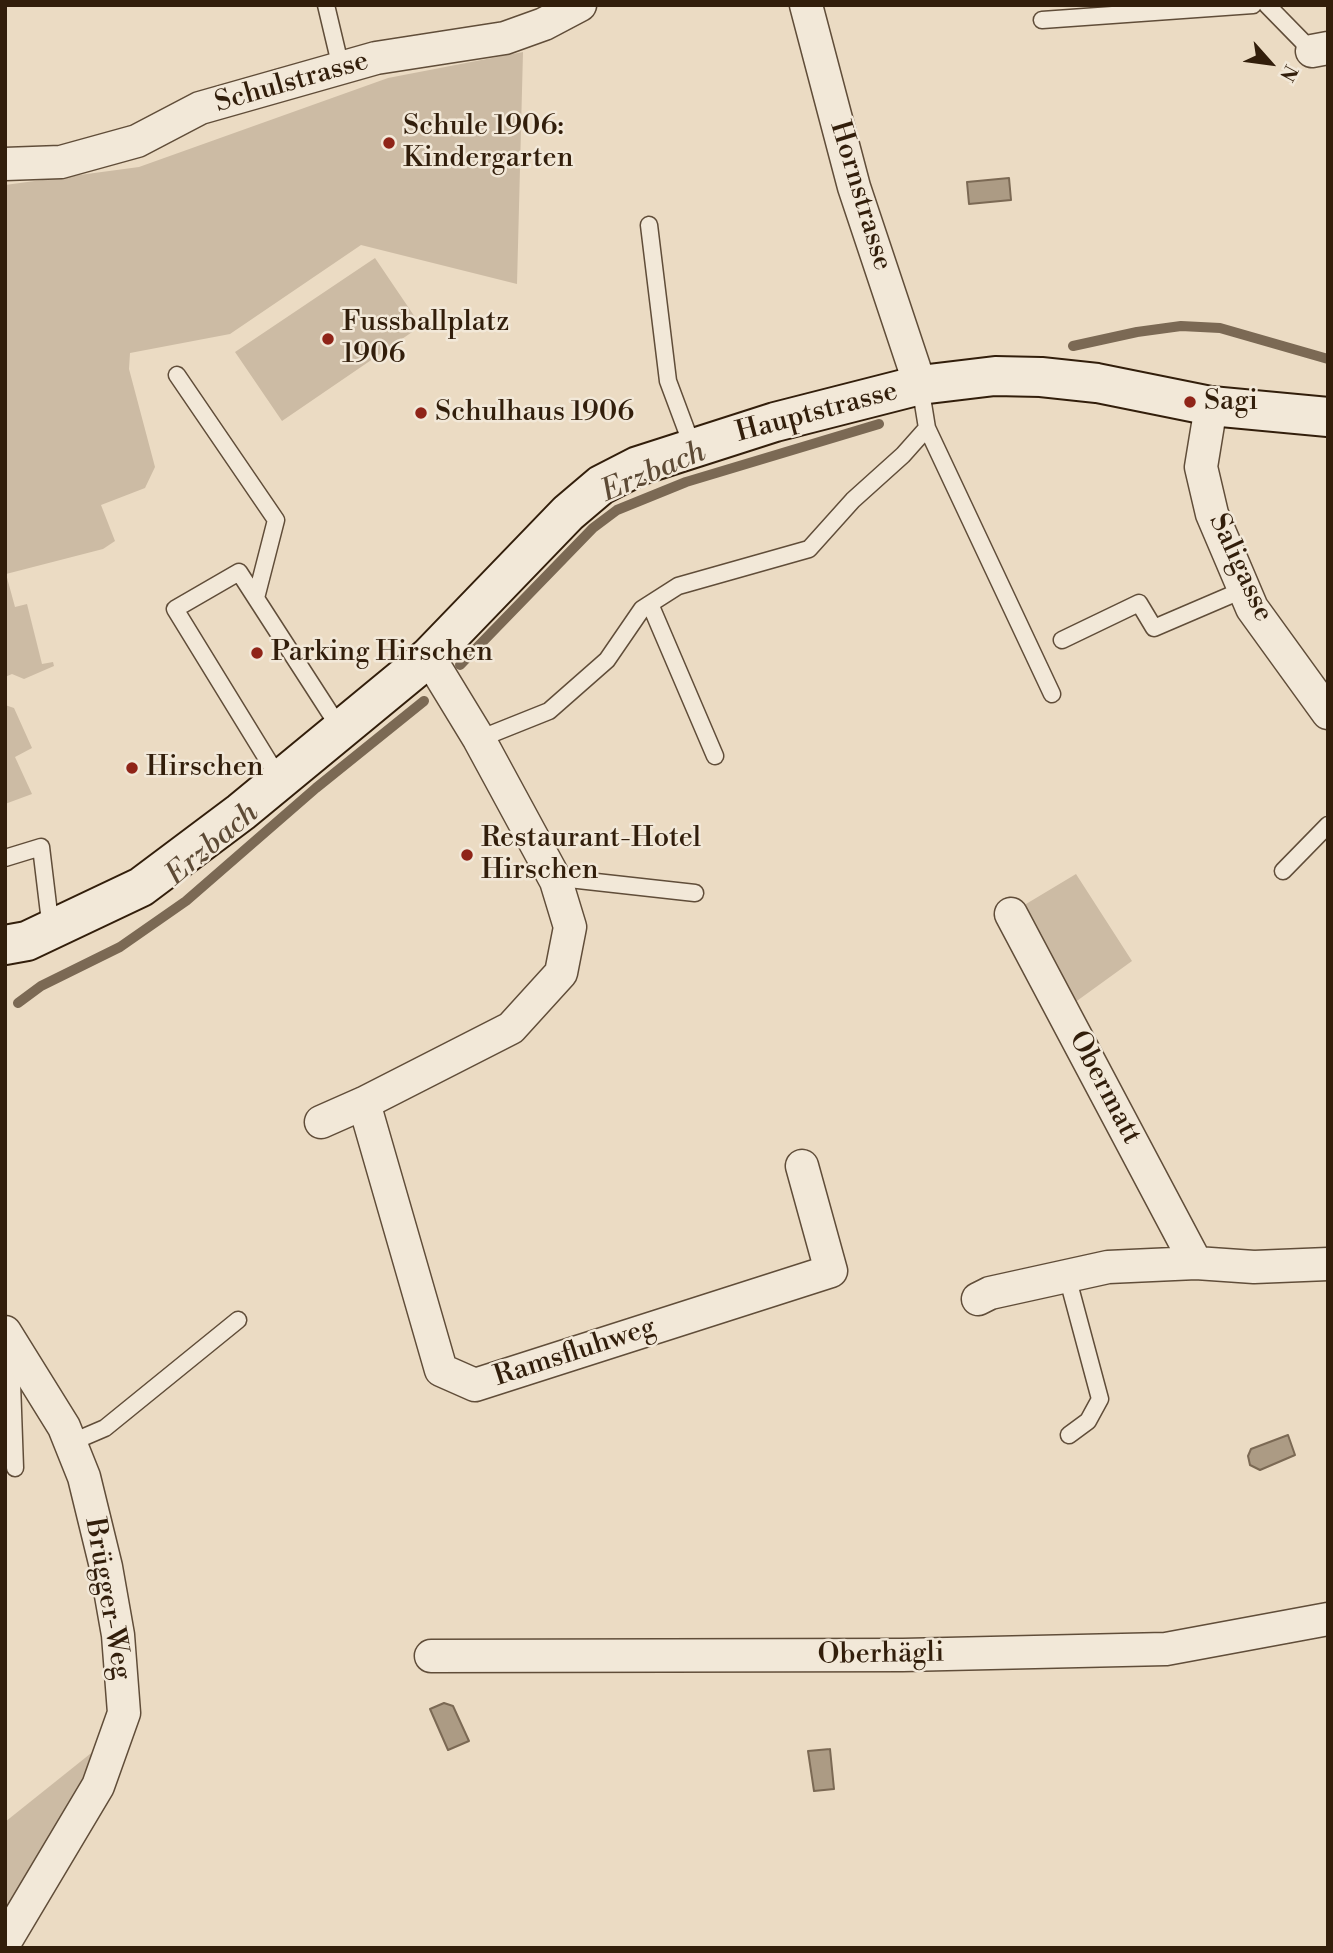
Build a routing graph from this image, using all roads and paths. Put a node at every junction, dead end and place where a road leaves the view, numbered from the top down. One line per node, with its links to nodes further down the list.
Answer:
1 (326, 5): 8 (lane)
2 (580, 5): 8 (street, Schulstrasse)
3 (806, 5): 12 (street, Hornstrasse)
4 (1253, 5): 6 (lane)
5 (1267, 5): 7 (lane)
6 (1042, 20)
7 (1320, 50)
8 (341, 68): 9 (street, Schulstrasse)
9 (5, 164)
10 (649, 225): 16 (lane)
11 (177, 375): 18 (lane)
12 (920, 385): 13 (main road, Hauptstrasse); 15 (lane); 16 (main road, Hauptstrasse)
13 (1211, 406): 14 (main road, Hauptstrasse); 17 (street, Saligasse)
14 (1328, 417)
15 (927, 428): 19 (lane); 22 (lane)
16 (693, 448): 21 (main road, Hauptstrasse)
17 (1245, 589): 20 (lane); 23 (street, Saligasse)
18 (256, 598): 24 (lane); 27 (lane)
19 (650, 604): 25 (lane); 26 (lane)
20 (1062, 640)
21 (429, 657): 24 (main road, Hauptstrasse); 25 (street)
22 (1052, 694)
23 (1328, 712)
24 (341, 730): 27 (main road, Hauptstrasse)
25 (480, 739): 31 (street)
26 (715, 756)
27 (280, 780): 34 (main road, Hauptstrasse)
28 (1328, 825): 30 (lane)
29 (5, 858): 34 (lane)
30 (1283, 871)
31 (556, 881): 32 (lane); 36 (street)
32 (695, 893)
33 (1012, 914): 39 (street, Obermatt)
34 (51, 930): 35 (main road, Hauptstrasse)
35 (5, 944)
36 (364, 1103): 37 (street); 38 (street, Ramsfluhweg)
37 (321, 1122)
38 (802, 1166)
39 (1196, 1263): 40 (street); 41 (street)
40 (1328, 1265)
41 (1067, 1276): 42 (street); 45 (lane)
42 (978, 1299)
43 (238, 1320): 46 (lane)
44 (8, 1336): 46 (street, Brügger-Weg); 47 (lane)
45 (1069, 1435)
46 (70, 1443): 50 (street, Brügger-Weg)
47 (15, 1468)
48 (1328, 1619): 49 (street, Oberhägli)
49 (431, 1656)
50 (5, 1942)

